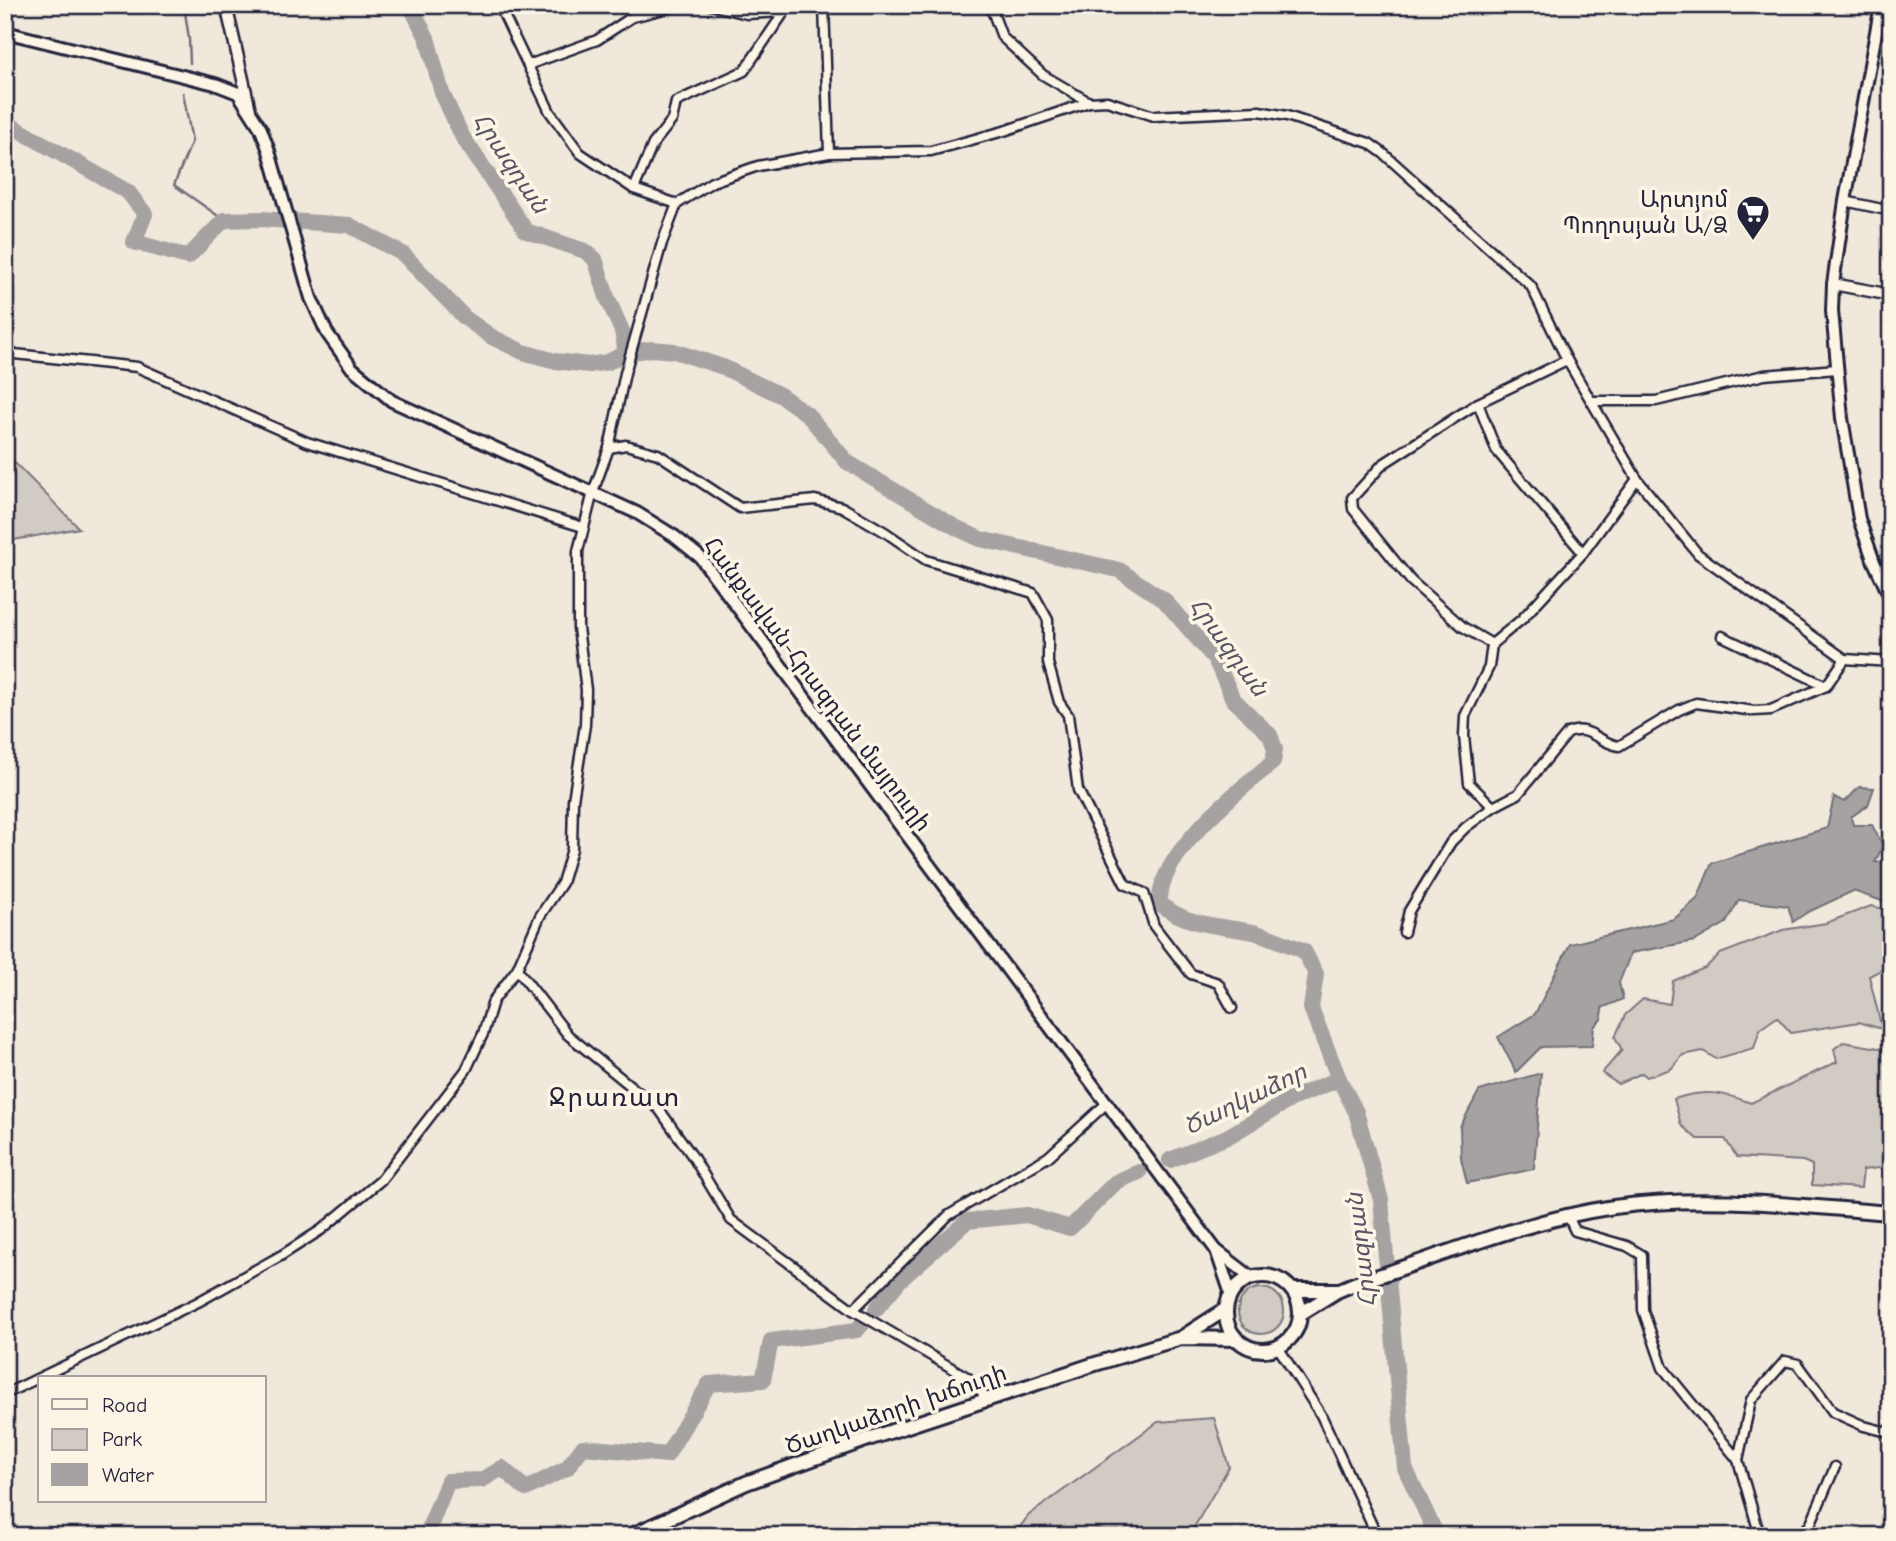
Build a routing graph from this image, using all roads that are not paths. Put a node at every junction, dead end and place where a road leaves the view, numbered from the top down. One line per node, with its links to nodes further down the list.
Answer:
1 (226, 5): 12 (street)
2 (499, 5): 10 (street)
3 (680, 5): 10 (street)
4 (711, 5): 8 (street)
5 (824, 5): 13 (street)
6 (990, 5): 11 (street)
7 (1881, 5): 15 (main road)
8 (786, 9): 14 (street)
9 (5, 32): 12 (main road, Հանքավան-Հրազդան մայրուղի)
10 (528, 65): 14 (street)
11 (1089, 102): 13 (street); 21 (street)
12 (251, 112): 27 (main road, Հանքավան-Հրազդան մայրուղի)
13 (829, 153): 16 (street)
14 (634, 189): 16 (street)
15 (1845, 201): 17 (street); 18 (main road)
16 (677, 204): 25 (street)
17 (1891, 211)
18 (1833, 284): 19 (street); 22 (main road)
19 (1891, 295)
20 (5, 353): 28 (street)
21 (1567, 360): 23 (street); 24 (street)
22 (1837, 369): 23 (street); 30 (main road)
23 (1592, 401): 26 (street)
24 (1478, 403): 29 (street); 32 (street)
25 (609, 448): 27 (street); 39 (street)
26 (1637, 479): 29 (street); 33 (street)
27 (593, 492): 28 (street); 40 (main road, Հանքավան-Հրազդան մայրուղի)
28 (583, 527): 38 (street)
29 (1583, 553): 32 (street)
30 (1891, 599)
31 (1722, 636): 35 (street)
32 (1492, 644): 36 (street)
33 (1845, 659): 34 (street); 35 (street)
34 (1891, 662)
35 (1826, 686): 36 (street)
36 (1493, 807): 37 (street)
37 (1404, 932)
38 (517, 969): 49 (street); 54 (street)
39 (1232, 1008)
40 (1107, 1103): 43 (main road, Հանքավան-Հրազդան մայրուղի); 49 (street)
41 (1891, 1213): 42 (main road)
42 (1568, 1216): 46 (main road); 59 (street)
43 (1216, 1250): 44 (main road, Հանքավան-Հրազդան մայրուղի); 47 (main road, Հանքավան-Հրազդան մայրուղի)
44 (1251, 1277): 45 (main road); 47 (main road)
45 (1292, 1290): 46 (main road); 50 (main road)
46 (1338, 1290): 50 (main road)
47 (1231, 1294): 48 (main road)
48 (1226, 1309): 51 (main road, Ծաղկաձորի խճուղի); 52 (main road)
49 (853, 1310): 57 (street)
50 (1300, 1314): 53 (main road)
51 (1181, 1338): 52 (main road, Ծաղկաձորի խճուղի); 57 (main road, Ծաղկաձորի խճուղի)
52 (1236, 1339): 53 (main road)
53 (1278, 1347): 62 (street)
54 (43, 1376)
55 (38, 1378): 56 (street)
56 (5, 1394)
57 (987, 1401): 61 (main road, Ծաղկաձորի խճուղի)
58 (1891, 1433): 59 (street)
59 (1738, 1460): 63 (street)
60 (1835, 1467): 64 (street)
61 (630, 1536)
62 (1377, 1536)
63 (1760, 1536)
64 (1799, 1536)

